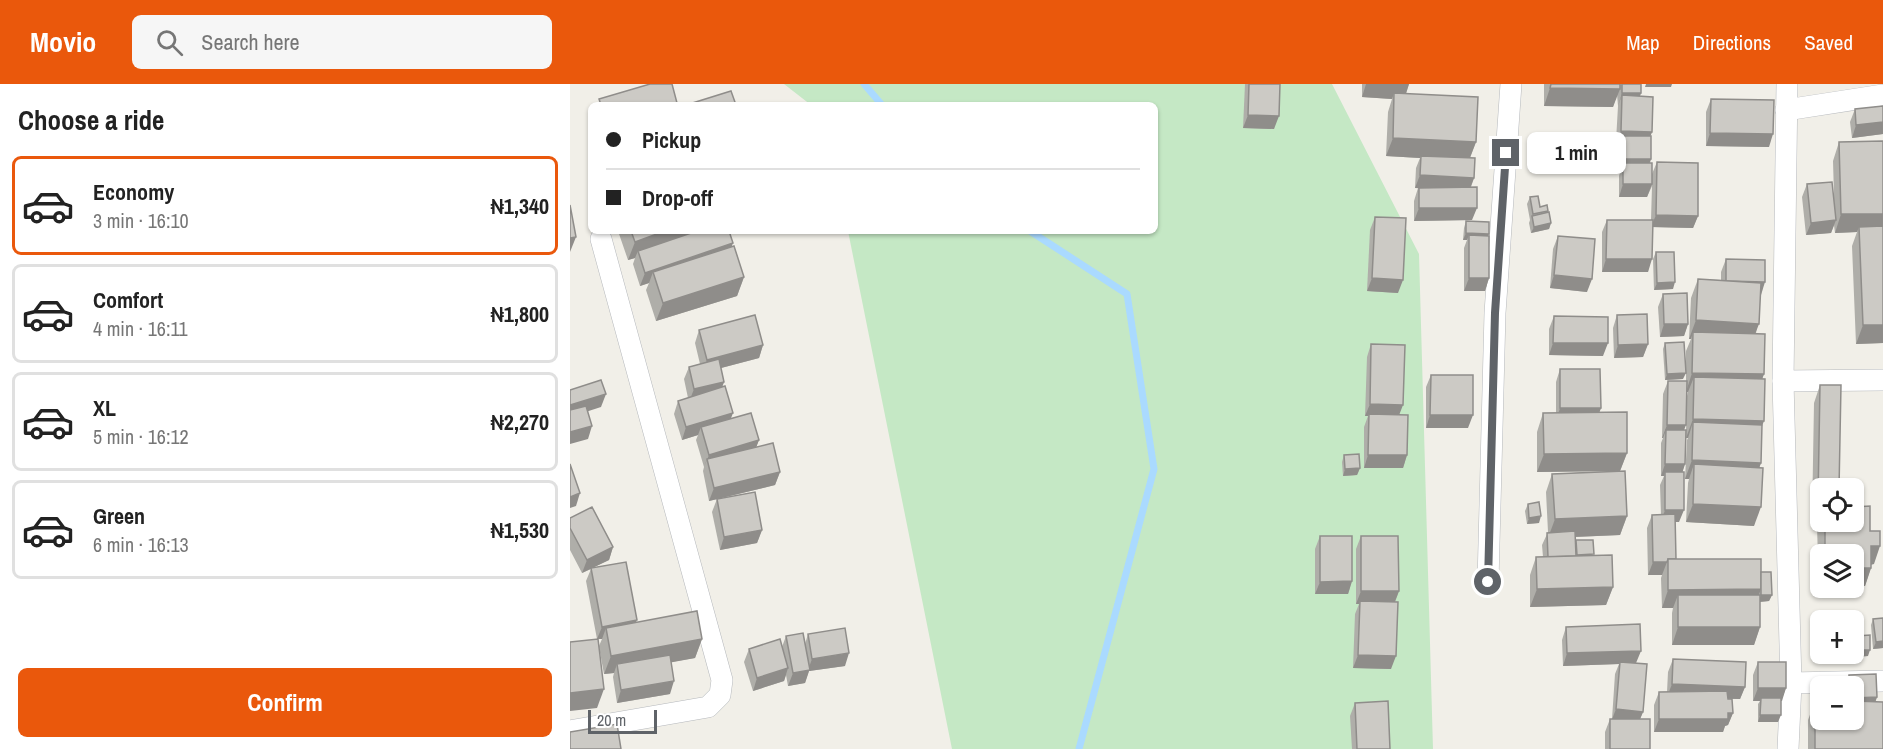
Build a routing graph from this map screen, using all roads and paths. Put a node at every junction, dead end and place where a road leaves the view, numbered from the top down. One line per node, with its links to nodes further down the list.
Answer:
1 (1511, 84): 8 (street)
2 (1787, 84): 4 (street)
3 (1883, 95): 4 (street)
4 (1786, 110): 7 (street)
5 (602, 239): 11 (street)
6 (1883, 380): 7 (street)
7 (1783, 381): 10 (street)
8 (1488, 582)
9 (1883, 681): 10 (street)
10 (1791, 683): 12 (street)
11 (570, 731)
12 (1788, 749)

